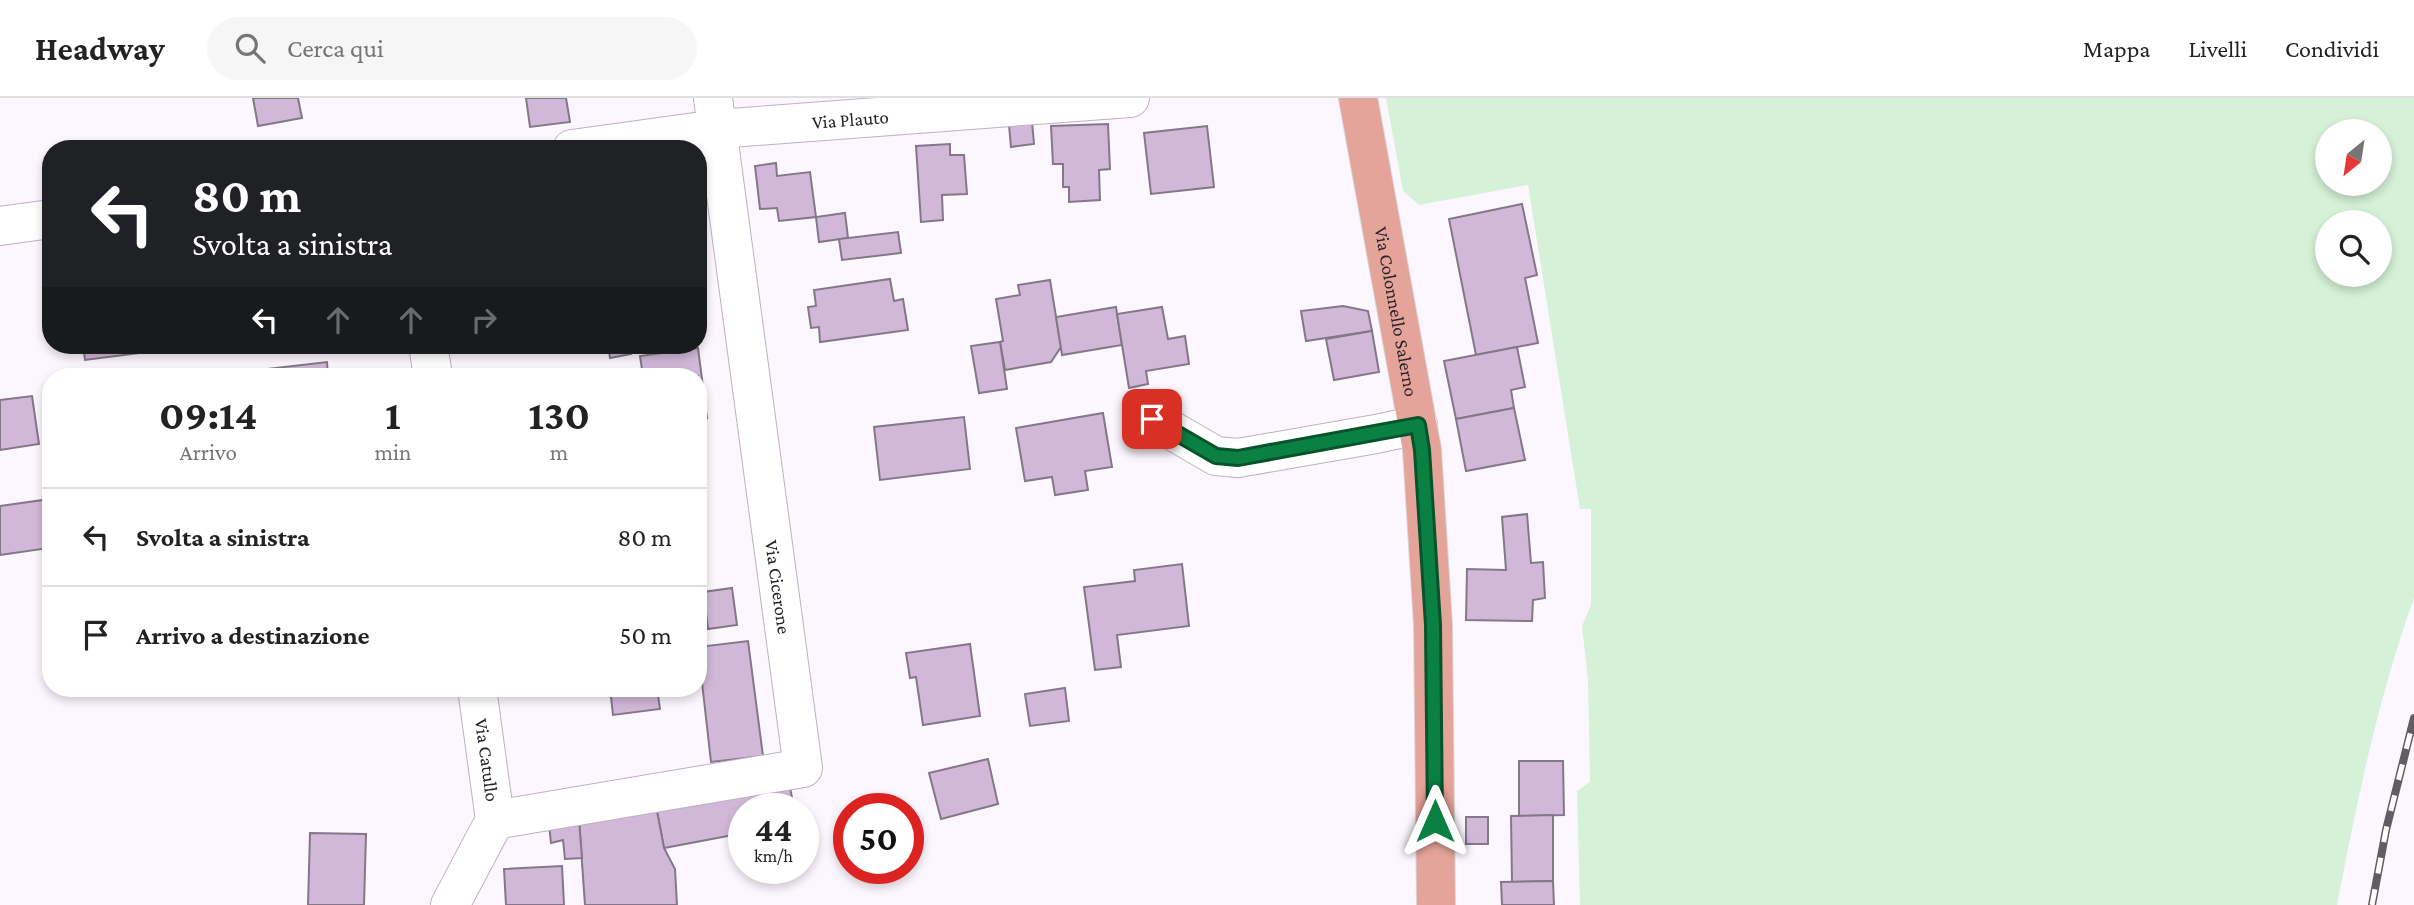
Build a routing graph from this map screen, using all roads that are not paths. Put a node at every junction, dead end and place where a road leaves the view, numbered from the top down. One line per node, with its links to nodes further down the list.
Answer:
1 (1130, 98): 3 (street, Via Plauto)
2 (1358, 98): 8 (main road, Via Colonnello Salerno)
3 (715, 113): 4 (street, Via Plauto); 10 (street, Via Cicerone)
4 (608, 140)
5 (42, 220): 6 (street)
6 (0, 226)
7 (1152, 419): 8 (street)
8 (1418, 425): 12 (main road, Via Colonnello Salerno)
9 (478, 697): 10 (street, Via Catullo)
10 (495, 820): 11 (street, Via Catullo)
11 (450, 905)
12 (1436, 905)

